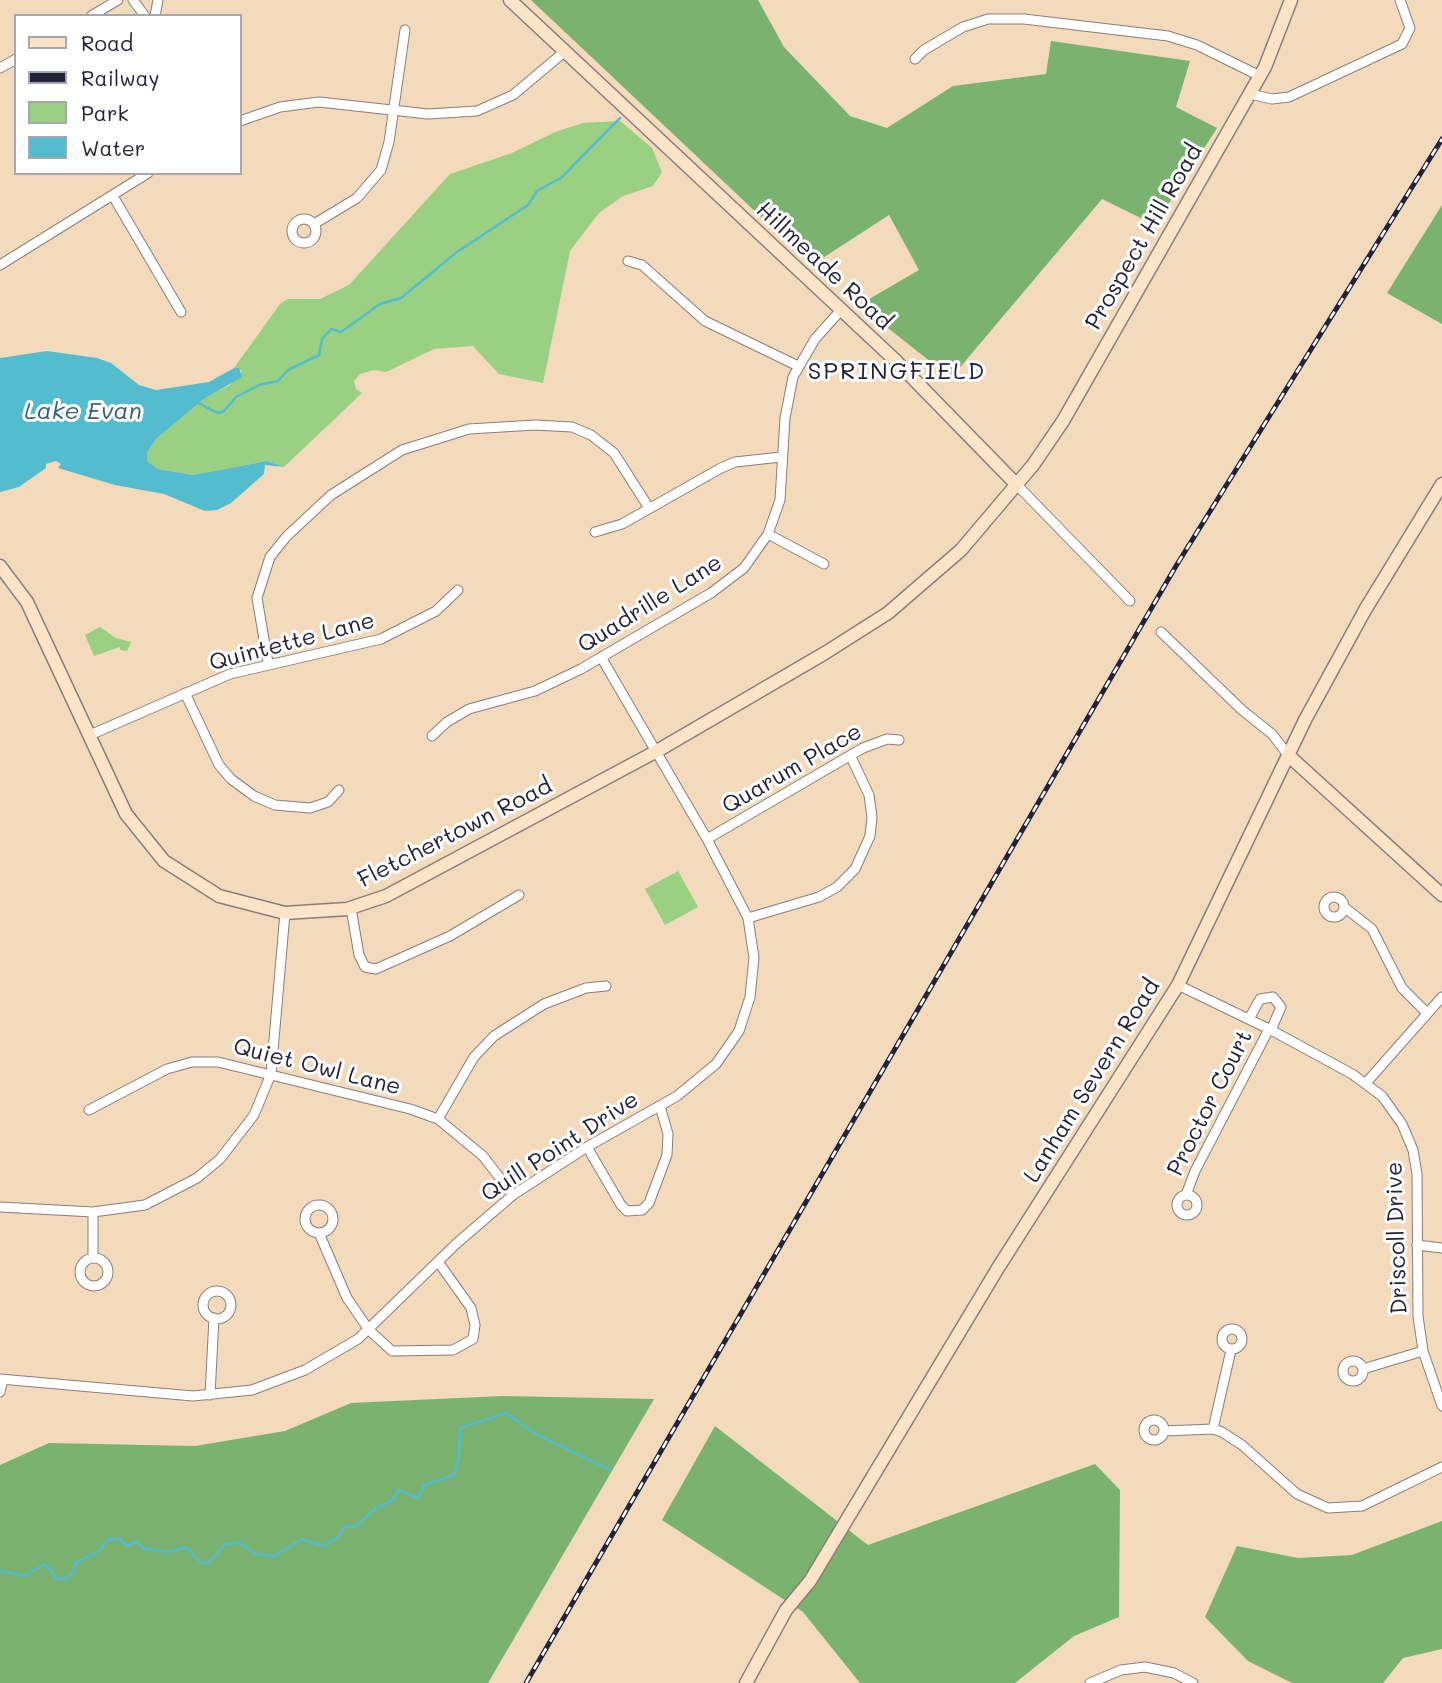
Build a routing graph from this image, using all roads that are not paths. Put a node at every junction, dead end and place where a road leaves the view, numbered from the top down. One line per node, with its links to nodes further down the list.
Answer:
1 (118, 0): 5 (street)
2 (510, 0): 7 (street, Hillmeade Road)
3 (1291, 0): 9 (street, Prospect Hill Road)
4 (1400, 0): 10 (street)
5 (94, 14)
6 (405, 30): 11 (street)
7 (563, 53): 11 (street); 18 (street, Hillmeade Road)
8 (915, 59): 9 (street)
9 (1260, 76): 10 (street, Prospect Hill Road)
10 (1250, 94): 22 (street, Prospect Hill Road)
11 (394, 110): 12 (street); 15 (street)
12 (242, 120)
13 (145, 175): 14 (street)
14 (113, 195): 17 (street); 19 (street)
15 (314, 224)
16 (628, 261): 20 (street)
17 (0, 265)
18 (841, 310): 20 (street, Quadrille Lane); 22 (street, Hillmeade Road)
19 (181, 312)
20 (798, 366): 21 (street, Quadrille Lane)
21 (781, 457): 24 (street); 26 (street, Quadrille Lane)
22 (1016, 484): 30 (street, Hillmeade Road); 38 (street, Fletchertown Road)
23 (1442, 484): 39 (street, Lanham Severn Road)
24 (649, 508): 25 (street); 33 (street)
25 (595, 532)
26 (768, 534): 27 (street); 32 (street, Quadrille Lane)
27 (824, 564)
28 (0, 566): 35 (street, Fletchertown Road)
29 (458, 590): 33 (street, Quintette Lane)
30 (1130, 601)
31 (1161, 632): 39 (street)
32 (601, 657): 36 (street, Quadrille Lane); 38 (street, Quill Point Drive)
33 (268, 663): 34 (street, Quintette Lane)
34 (185, 693): 35 (street, Quintette Lane); 41 (street)
35 (90, 735): 47 (street, Fletchertown Road)
36 (432, 736)
37 (899, 740): 40 (street, Quarum Place)
38 (657, 751): 42 (street, Quill Point Drive); 46 (street, Fletchertown Road)
39 (1288, 755): 44 (street); 49 (street, Lanham Severn Road)
40 (850, 757): 42 (street, Quarum Place); 48 (street)
41 (339, 790)
42 (707, 839): 48 (street, Quill Point Drive)
43 (519, 894): 46 (street)
44 (1442, 895)
45 (1344, 907): 52 (street)
46 (351, 908): 47 (street, Fletchertown Road)
47 (285, 913): 55 (street)
48 (748, 918): 57 (street, Quill Point Drive)
49 (1178, 985): 53 (street, Driscoll Drive); 82 (street, Lanham Severn Road)
50 (606, 986): 59 (street)
51 (1442, 997): 52 (street)
52 (1427, 1013): 56 (street)
53 (1249, 1019): 54 (street, Driscoll Drive); 54 (street)
54 (1270, 1029): 56 (street, Driscoll Drive); 62 (street, Proctor Court)
55 (271, 1074): 58 (street, Quiet Owl Lane); 59 (street, Quiet Owl Lane); 64 (street)
56 (1366, 1083): 66 (street, Driscoll Drive)
57 (660, 1106): 60 (street, Quill Point Drive); 60 (street)
58 (89, 1110)
59 (438, 1119): 61 (street, Quiet Owl Lane)
60 (587, 1147): 61 (street, Quill Point Drive)
61 (513, 1195): 69 (street, Quill Point Drive)
62 (1186, 1195)
63 (0, 1207): 64 (street)
64 (93, 1212): 68 (street)
65 (319, 1233): 71 (street)
66 (1416, 1245): 67 (street); 73 (street, Driscoll Drive)
67 (1442, 1248)
68 (93, 1258)
69 (439, 1263): 71 (street, Quill Point Drive); 71 (street)
70 (214, 1318): 77 (street)
71 (369, 1330): 77 (street, Quill Point Drive)
72 (1231, 1350): 79 (street)
73 (1423, 1351): 74 (street); 78 (street, Driscoll Drive)
74 (1363, 1369)
75 (1, 1379): 76 (street); 77 (street, Quill Point Drive)
76 (0, 1392)
77 (210, 1395)
78 (1442, 1406)
79 (1213, 1429): 80 (street); 81 (street)
80 (1164, 1431)
81 (1442, 1467)
82 (746, 1683)
83 (1090, 1683): 84 (street)
84 (1193, 1683)

